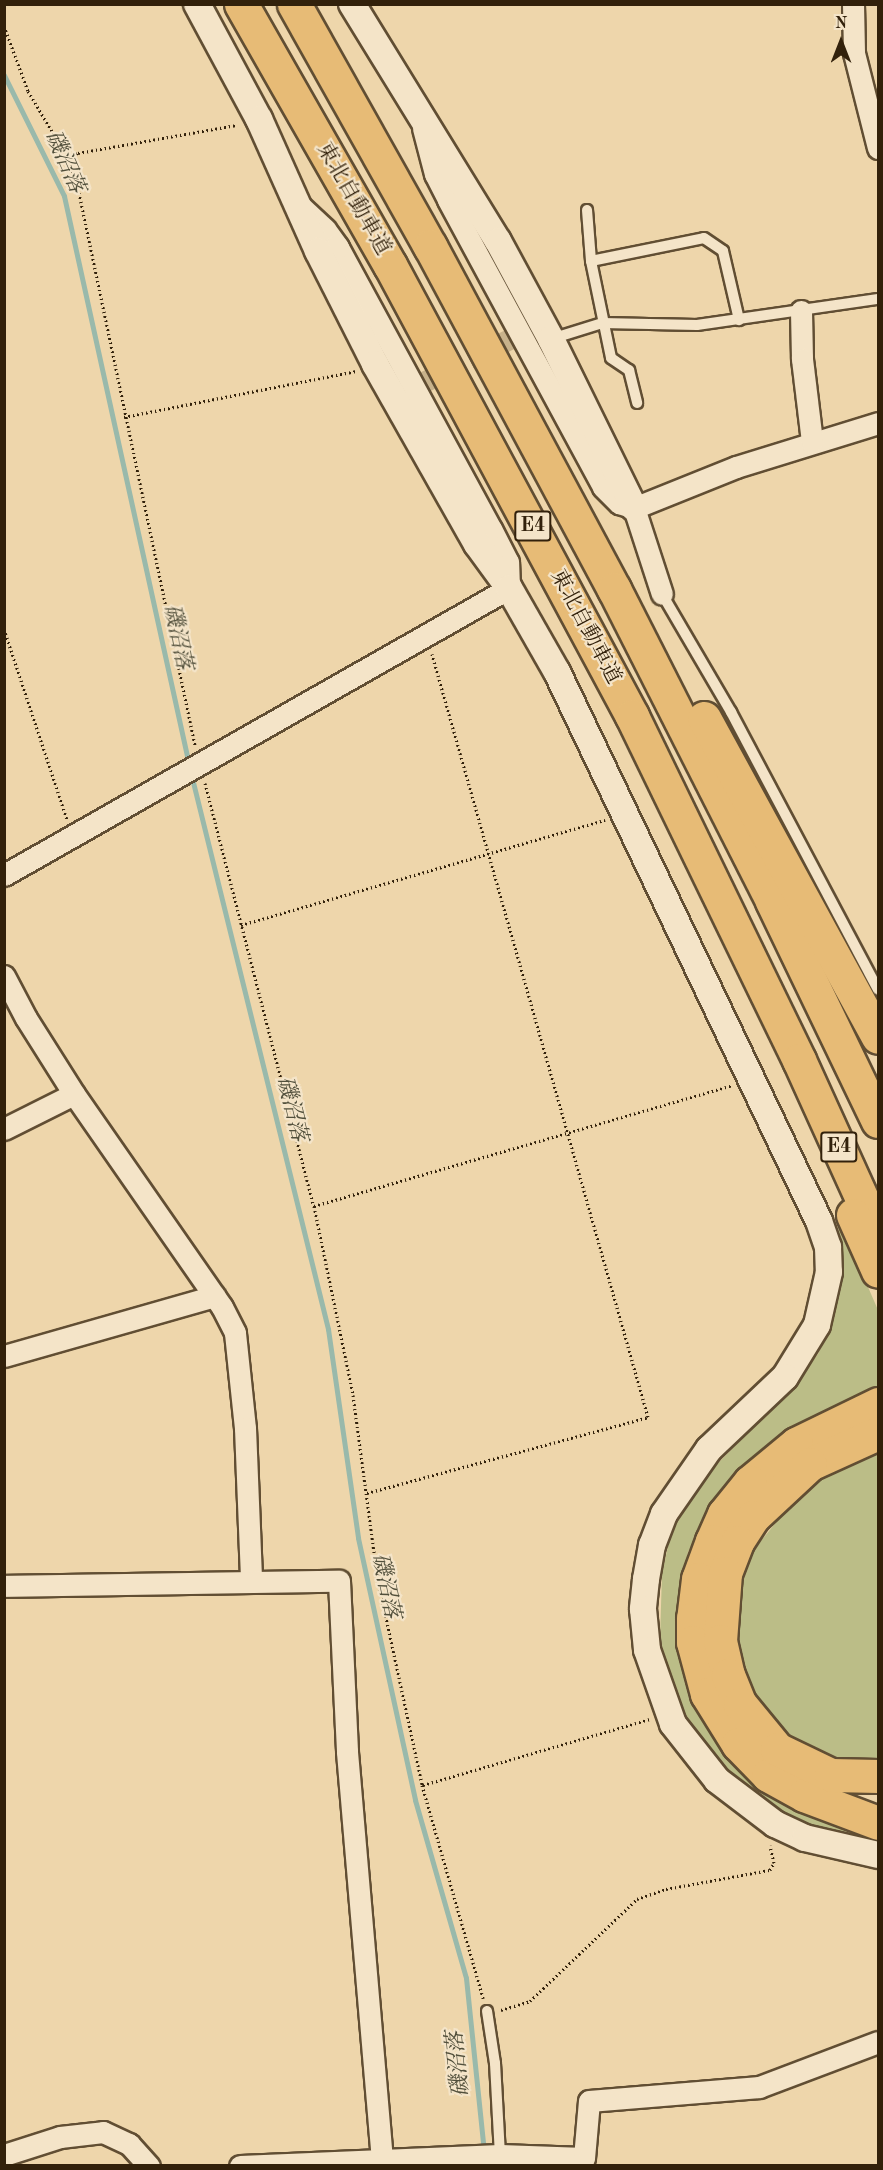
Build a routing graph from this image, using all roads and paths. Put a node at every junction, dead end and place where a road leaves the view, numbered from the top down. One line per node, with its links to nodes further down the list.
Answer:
1 (196, 4): 7 (street)
2 (241, 4): 39 (highway, 東北自動車道 / E4)
3 (294, 4): 26 (highway, 東北自動車道 / E4)
4 (352, 4): 8 (street)
5 (853, 4): 9 (street)
6 (4, 26): 10 (path)
7 (259, 119): 10 (path); 11 (street)
8 (422, 122): 18 (street); 24 (street)
9 (879, 148)
10 (68, 158): 21 (path)
11 (297, 204): 19 (street); 25 (street)
12 (587, 210): 13 (lane)
13 (591, 261): 16 (lane); 17 (lane)
14 (879, 299): 15 (lane)
15 (801, 311): 16 (lane); 23 (street)
16 (740, 320): 17 (lane)
17 (602, 323): 18 (lane); 20 (lane)
18 (552, 339): 24 (street)
19 (375, 364): 21 (path); 25 (street)
20 (637, 403)
21 (124, 417): 30 (path)
22 (879, 423): 23 (street)
23 (812, 442): 24 (street)
24 (634, 508): 27 (street)
25 (509, 588): 29 (street); 31 (street)
26 (614, 589): 38 (highway); 42 (highway, 東北自動車道 / E4)
27 (662, 594): 37 (lane)
28 (4, 629): 32 (path)
29 (426, 635): 30 (street); 33 (path)
30 (193, 771): 32 (street); 35 (path)
31 (622, 812): 33 (path); 40 (street)
32 (73, 837): 34 (street)
33 (488, 853): 35 (path); 44 (path)
34 (4, 875)
35 (241, 925): 45 (path)
36 (4, 976): 41 (street)
37 (879, 990)
38 (879, 1037)
39 (800, 1060): 46 (highway, 東北自動車道 / E4); 47 (highway)
40 (753, 1079): 44 (path); 56 (street)
41 (74, 1094): 43 (street); 48 (street)
42 (879, 1121)
43 (4, 1129)
44 (569, 1135): 45 (path); 53 (path)
45 (314, 1206): 53 (path)
46 (879, 1234)
47 (879, 1271)
48 (215, 1296): 49 (street); 54 (street)
49 (4, 1356)
50 (879, 1404): 52 (highway)
51 (879, 1433): 52 (highway)
52 (803, 1454): 57 (highway); 59 (highway)
53 (367, 1493): 58 (path)
54 (251, 1580): 55 (street); 66 (street)
55 (4, 1586)
56 (668, 1711): 58 (path); 60 (street)
57 (879, 1776)
58 (423, 1785): 62 (path)
59 (879, 1823)
60 (775, 1824): 61 (street); 62 (path)
61 (879, 1855)
62 (487, 2011): 65 (lane)
63 (879, 2042): 65 (street)
64 (4, 2155): 67 (street)
65 (491, 2158): 66 (street)
66 (382, 2160): 68 (street)
67 (149, 2166)
68 (240, 2166)

